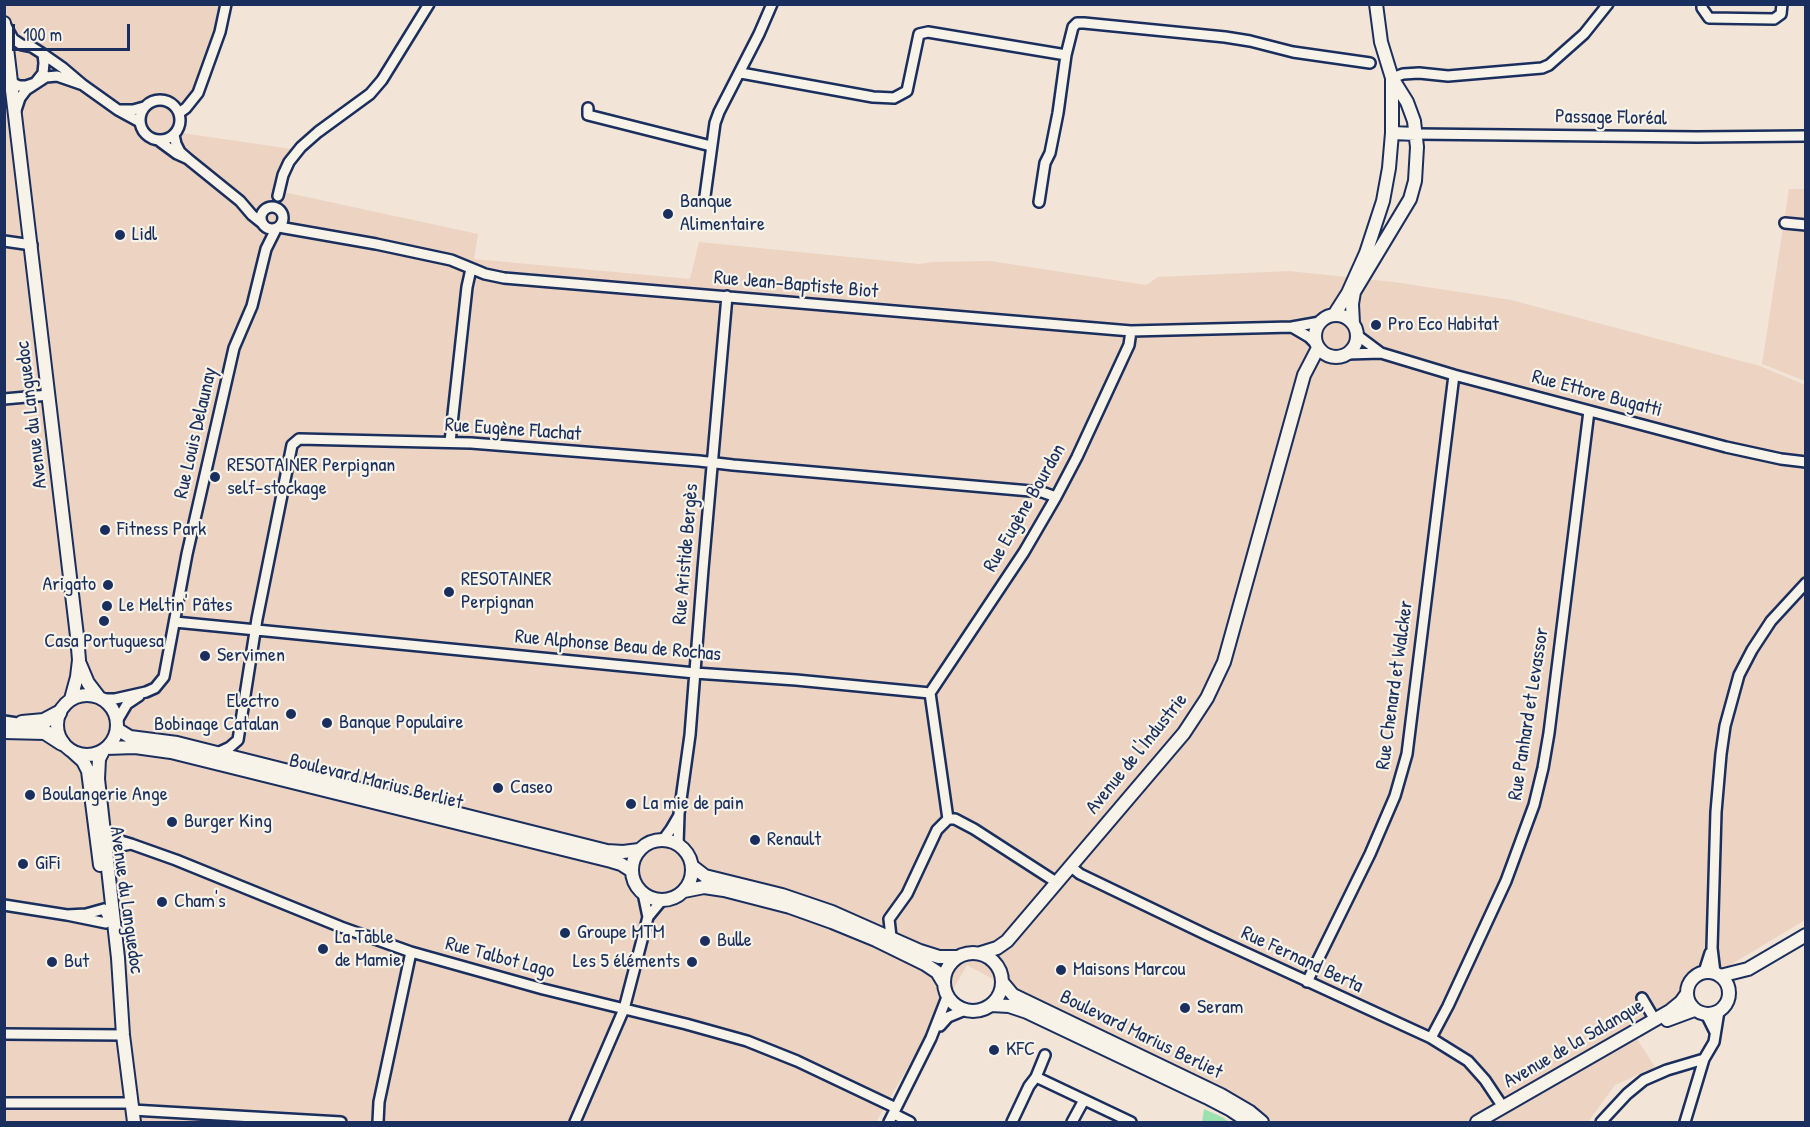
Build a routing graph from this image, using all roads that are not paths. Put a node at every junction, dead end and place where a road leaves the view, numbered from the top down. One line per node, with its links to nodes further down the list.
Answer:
1 (226, 4): 17 (street)
2 (429, 4): 36 (street)
3 (772, 4): 16 (street)
4 (1376, 4): 15 (main road)
5 (1385, 4): 15 (main road)
6 (1608, 4): 18 (street)
7 (1702, 4): 8 (street)
8 (1782, 4)
9 (4, 23): 10 (street); 12 (main road, Avenue du Languedoc)
10 (22, 45): 11 (street); 12 (street)
11 (43, 54): 20 (street); 21 (street)
12 (9, 55): 19 (main road, Avenue du Languedoc)
13 (1066, 56): 14 (street); 16 (street); 39 (street)
14 (1370, 63)
15 (1388, 63): 18 (main road)
16 (741, 73): 34 (street)
17 (202, 78): 22 (street); 27 (street)
18 (1392, 78): 29 (main road); 30 (main road)
19 (12, 82): 20 (street); 25 (main road, Avenue du Languedoc)
20 (35, 83): 21 (street); 25 (street)
21 (83, 85): 26 (street)
22 (173, 104): 23 (street); 27 (street)
23 (144, 107): 26 (street); 28 (street)
24 (588, 108): 34 (street)
25 (16, 110): 48 (main road, Avenue du Languedoc)
26 (118, 110): 28 (street)
27 (179, 113): 31 (street)
28 (140, 122): 33 (street)
29 (1392, 133): 30 (main road); 52 (main road)
30 (1416, 134): 32 (street, Passage Floréal); 54 (main road)
31 (174, 135): 33 (street); 35 (street)
32 (1806, 136)
33 (158, 140): 35 (street)
34 (711, 146): 37 (street)
35 (188, 159): 38 (street)
36 (278, 196): 40 (street); 41 (street)
37 (705, 196)
38 (240, 201): 40 (street); 43 (street)
39 (1039, 202)
40 (267, 207): 41 (street); 43 (street)
41 (283, 214): 45 (street); 46 (street, Rue Jean-Baptiste Biot)
42 (1785, 223): 44 (street)
43 (263, 224): 45 (street); 49 (street, Rue Louis Delaunay)
44 (1806, 225)
45 (277, 228): 46 (street, Rue Jean-Baptiste Biot); 49 (street, Rue Louis Delaunay)
46 (302, 230): 50 (street, Rue Jean-Baptiste Biot)
47 (4, 241): 48 (street)
48 (32, 245): 64 (main road, Avenue du Languedoc)
49 (266, 249): 72 (street, Rue Louis Delaunay)
50 (471, 269): 51 (street, Rue Jean-Baptiste Biot); 67 (street)
51 (727, 296): 56 (street, Rue Jean-Baptiste Biot); 69 (street, Rue Aristide Bergès)
52 (1334, 315): 53 (main road); 54 (main road)
53 (1320, 322): 55 (street, Rue Jean-Baptiste Biot); 58 (main road)
54 (1353, 322): 57 (main road)
55 (1292, 327): 56 (street, Rue Jean-Baptiste Biot); 58 (street)
56 (1131, 331): 70 (street, Rue Eugène Bourdon)
57 (1357, 335): 59 (street, Rue Ettore Bugatti); 60 (main road)
58 (1317, 346): 61 (main road); 63 (main road, Avenue de l'Industrie)
59 (1381, 353): 60 (street, Rue Ettore Bugatti); 62 (street, Rue Ettore Bugatti)
60 (1347, 354): 61 (main road)
61 (1332, 357): 63 (main road, Avenue de l'Industrie)
62 (1454, 375): 66 (street, Rue Ettore Bugatti); 118 (street, Rue Chenard et Walcker)
63 (1300, 393): 98 (main road, Avenue de l'Industrie)
64 (49, 395): 65 (street); 74 (main road, Avenue du Languedoc)
65 (4, 399)
66 (1589, 411): 68 (street, Rue Ettore Bugatti); 135 (street, Rue Panhard et Levassor)
67 (450, 442): 69 (street, Rue Eugène Flachat); 73 (street, Rue Eugène Flachat)
68 (1806, 462)
69 (712, 463): 70 (street, Rue Eugène Flachat); 75 (street, Rue Aristide Bergès)
70 (1056, 497): 77 (street, Rue Eugène Bourdon)
71 (1806, 584): 116 (street)
72 (175, 622): 73 (street, Rue Alphonse Beau de Rochas); 76 (street, Rue Louis Delaunay)
73 (256, 629): 75 (street, Rue Alphonse Beau de Rochas); 87 (street, Rue Eugène Flachat)
74 (79, 660): 78 (main road, Avenue du Languedoc); 79 (main road, Avenue du Languedoc)
75 (695, 673): 77 (street, Rue Alphonse Beau de Rochas); 89 (street, Rue Aristide Bergès)
76 (147, 692): 78 (street); 82 (street, Rue Louis Delaunay)
77 (930, 693): 90 (street)
78 (100, 698): 79 (main road); 82 (main road)
79 (71, 699): 80 (main road)
80 (59, 713): 81 (highway); 84 (main road)
81 (9, 722)
82 (117, 725): 85 (main road); 87 (main road, Boulevard Marius Berliet)
83 (4, 731): 84 (highway)
84 (62, 743): 86 (main road)
85 (105, 749): 86 (main road); 91 (main road, Avenue du Languedoc); 99 (main road, Boulevard Marius Berliet)
86 (73, 752): 88 (main road, Avenue du Languedoc)
87 (217, 753): 96 (main road, Boulevard Marius Berliet)
88 (93, 810): 95 (street); 106 (main road, Avenue du Languedoc)
89 (679, 814): 92 (street, Rue Aristide Bergès); 94 (street, Rue Aristide Bergès)
90 (948, 819): 100 (street); 109 (street)
91 (104, 832): 93 (street, Rue Talbot Lago); 95 (main road, Avenue du Languedoc)
92 (663, 840): 94 (main road); 96 (main road)
93 (131, 844): 95 (street); 111 (street, Rue Talbot Lago)
94 (678, 844): 97 (main road)
95 (106, 849): 106 (main road, Avenue du Languedoc)
96 (639, 850): 99 (main road)
97 (692, 866): 101 (main road); 109 (main road)
98 (1070, 866): 100 (main road, Avenue de l'Industrie); 118 (street, Rue Fernand Berta)
99 (632, 871): 102 (main road)
100 (1056, 882): 110 (main road, Avenue de l'Industrie)
101 (684, 891): 103 (main road); 117 (main road)
102 (643, 893): 103 (main road); 107 (street)
103 (662, 900): 107 (street)
104 (4, 905): 105 (street)
105 (67, 915): 106 (street); 106 (street)
106 (108, 916): 120 (main road, Avenue du Languedoc); 120 (main road, Avenue du Languedoc)
107 (648, 917): 126 (street)
108 (1806, 935): 115 (main road)
109 (891, 937): 113 (main road)
110 (1007, 941): 112 (main road, Avenue de l'Industrie); 114 (main road, Avenue de l'Industrie)
111 (411, 952): 126 (street, Rue Talbot Lago); 145 (street)
112 (981, 953): 113 (main road); 114 (main road)
113 (957, 957): 117 (main road)
114 (1000, 968): 119 (main road)
115 (1748, 969): 116 (main road); 121 (main road)
116 (1713, 974): 121 (main road); 122 (main road)
117 (943, 982): 123 (main road)
118 (1307, 982): 135 (street, Rue Fernand Berta)
119 (1003, 983): 125 (main road); 152 (main road, Boulevard Marius Berliet)
120 (119, 988): 133 (main road, Avenue du Languedoc)
121 (1729, 992): 128 (main road)
122 (1686, 995): 129 (main road); 130 (main road, Avenue de la Salanque)
123 (947, 997): 127 (main road); 134 (street)
124 (1642, 998): 130 (street)
125 (991, 1005): 127 (main road); 151 (main road, Boulevard Marius Berliet)
126 (624, 1009): 143 (street, Rue Talbot Lago); 146 (street)
127 (964, 1010): 134 (street)
128 (1719, 1011): 129 (main road); 131 (street)
129 (1700, 1012): 131 (street); 154 (main road, Avenue de la Salanque)
130 (1655, 1020): 141 (main road, Avenue de la Salanque)
131 (1715, 1032): 137 (street)
132 (4, 1034): 133 (street)
133 (123, 1035): 142 (main road, Avenue du Languedoc)
134 (931, 1038): 143 (street)
135 (1431, 1038): 141 (street, Rue Fernand Berta)
136 (1045, 1056): 138 (street)
137 (1704, 1059): 155 (street); 156 (street)
138 (1036, 1077): 139 (street); 148 (street)
139 (1083, 1100): 149 (street); 150 (street)
140 (4, 1103): 142 (street)
141 (1503, 1107): 153 (main road, Avenue de la Salanque)
142 (132, 1112): 144 (street)
143 (893, 1115): 147 (street, Rue Talbot Lago)
144 (341, 1122)
145 (378, 1122)
146 (575, 1122)
147 (910, 1122)
148 (1012, 1122)
149 (1072, 1122)
150 (1130, 1122)
151 (1249, 1122)
152 (1262, 1122)
153 (1477, 1122)
154 (1487, 1122)
155 (1602, 1122)
156 (1685, 1122)

